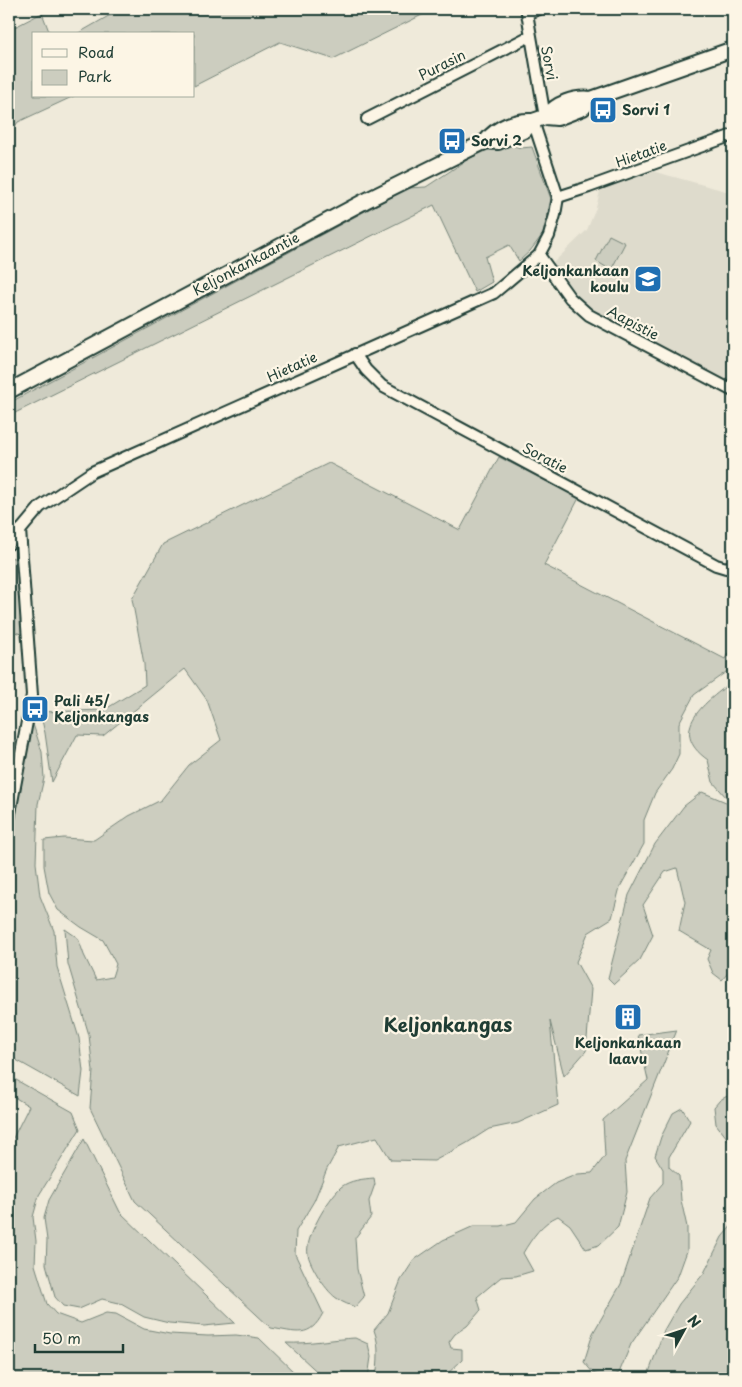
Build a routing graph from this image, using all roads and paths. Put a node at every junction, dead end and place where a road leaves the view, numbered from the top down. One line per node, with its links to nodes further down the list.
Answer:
1 (539, 9): 2 (street, Sorvi)
2 (530, 36): 4 (street, Purasin); 5 (street, Sorvi)
3 (733, 49): 5 (main road, Keljonkankaantie)
4 (367, 119)
5 (539, 119): 7 (street); 10 (main road, Keljonkankaantie)
6 (733, 135): 7 (street, Hietatie)
7 (558, 197): 8 (street, Hietatie)
8 (539, 255): 9 (street, Hietatie); 11 (street, Aapistie)
9 (355, 354): 12 (street, Hietatie); 14 (street, Soratie)
10 (9, 391)
11 (733, 391)
12 (20, 530): 13 (street, Hietatie); 15 (street)
13 (9, 544)
14 (733, 565)
15 (9, 818)

